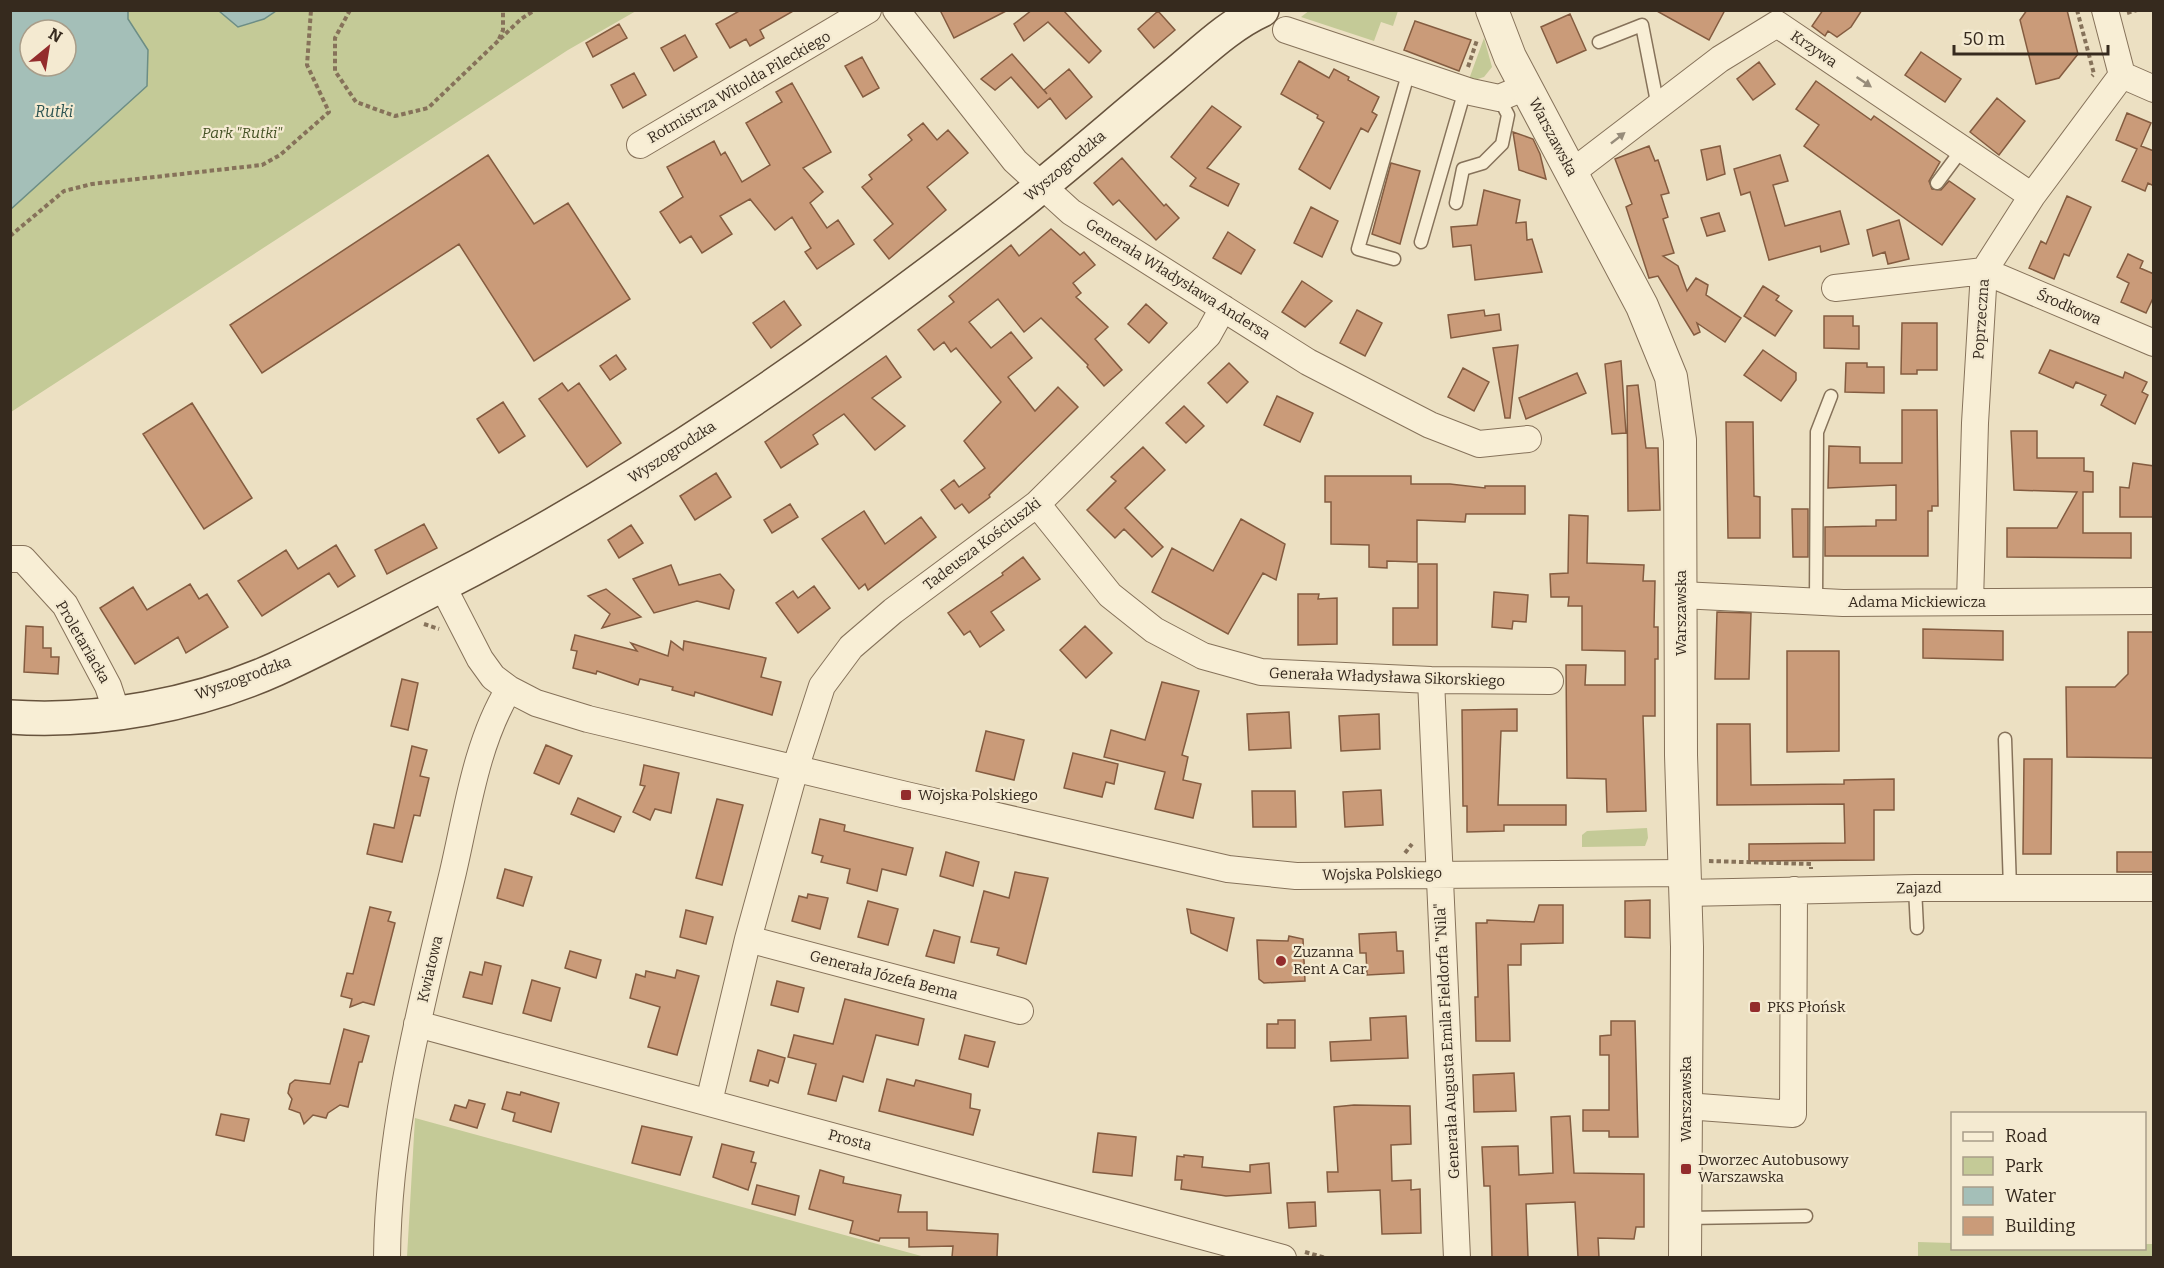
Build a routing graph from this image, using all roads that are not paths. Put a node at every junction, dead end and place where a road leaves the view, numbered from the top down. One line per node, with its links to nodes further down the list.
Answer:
1 (868, 10): 13 (street, Rotmistrza Witolda Pileckiego)
2 (896, 10): 17 (street, Generała Władysława Andersa)
3 (2105, 10): 8 (street)
4 (1263, 17): 7 (street); 17 (main road, Wyszogrodzka)
5 (1485, 22): 11 (street, Warszawska)
6 (1599, 42): 12 (lane)
7 (1409, 71): 9 (street); 21 (lane)
8 (2122, 75): 10 (street); 18 (street, Poprzeczna)
9 (1465, 84): 11 (street); 20 (lane)
10 (2154, 89)
11 (1513, 92): 15 (street, Warszawska); 19 (lane)
12 (1658, 107): 14 (street, Krzywa, one-way to 14); 15 (street, Krzywa, one-way to 12)
13 (640, 145)
14 (1963, 148): 16 (lane); 18 (street, Krzywa)
15 (1571, 173): 31 (street, Warszawska)
16 (1937, 183)
17 (1040, 186): 24 (street, Generała Władysława Andersa); 30 (main road, Wyszogrodzka)
18 (2032, 196): 22 (street, Poprzeczna)
19 (1456, 203)
20 (1420, 242)
21 (1394, 259)
22 (1984, 271): 23 (street); 25 (street, Środkowa); 34 (street, Poprzeczna)
23 (1835, 288)
24 (1223, 308): 27 (street, Generała Władysława Andersa); 28 (street, Tadeusza Kościuszki)
25 (2154, 343)
26 (1831, 396): 33 (lane)
27 (1528, 439)
28 (1036, 504): 35 (street, Generała Władysława Sikorskiego); 41 (street, Tadeusza Kościuszki)
29 (10, 559): 38 (street, Proletariacka)
30 (442, 585): 37 (street, Wojska Polskiego); 38 (main road, Wyszogrodzka)
31 (1681, 595): 33 (street, Adama Mickiewicza); 43 (street, Warszawska)
32 (2154, 601): 34 (street, Adama Mickiewicza)
33 (1816, 602): 34 (street, Adama Mickiewicza)
34 (1970, 602)
35 (1431, 680): 36 (street, Generała Władysława Sikorskiego); 42 (street, Generała Augusta Emila Fieldorfa "Nila")
36 (1550, 681)
37 (509, 689): 41 (street, Wojska Polskiego); 51 (street, Kwiatowa)
38 (117, 713): 39 (main road, Wyszogrodzka)
39 (10, 717)
40 (2004, 739): 45 (lane)
41 (795, 769): 42 (street, Wojska Polskiego); 49 (street, Tadeusza Kościuszki)
42 (1432, 853): 43 (street, Wojska Polskiego); 58 (street, Generała Augusta Emila Fieldorfa "Nila")
43 (1684, 883): 47 (street, Zajazd); 53 (street, Warszawska)
44 (1915, 888): 45 (street, Zajazd); 47 (street, Zajazd); 48 (lane)
45 (2010, 888): 46 (street, Zajazd)
46 (2154, 888)
47 (1794, 890): 53 (street)
48 (1917, 928)
49 (748, 939): 50 (street, Generała Józefa Bema); 52 (street, Tadeusza Kościuszki)
50 (1020, 1011)
51 (417, 1024): 52 (street, Prosta); 57 (street, Kwiatowa)
52 (709, 1102): 56 (street, Prosta)
53 (1686, 1106): 55 (street, Warszawska)
54 (1806, 1216): 55 (lane)
55 (1686, 1218): 59 (street, Warszawska)
56 (1292, 1254)
57 (387, 1257)
58 (1457, 1257)
59 (1685, 1257)

